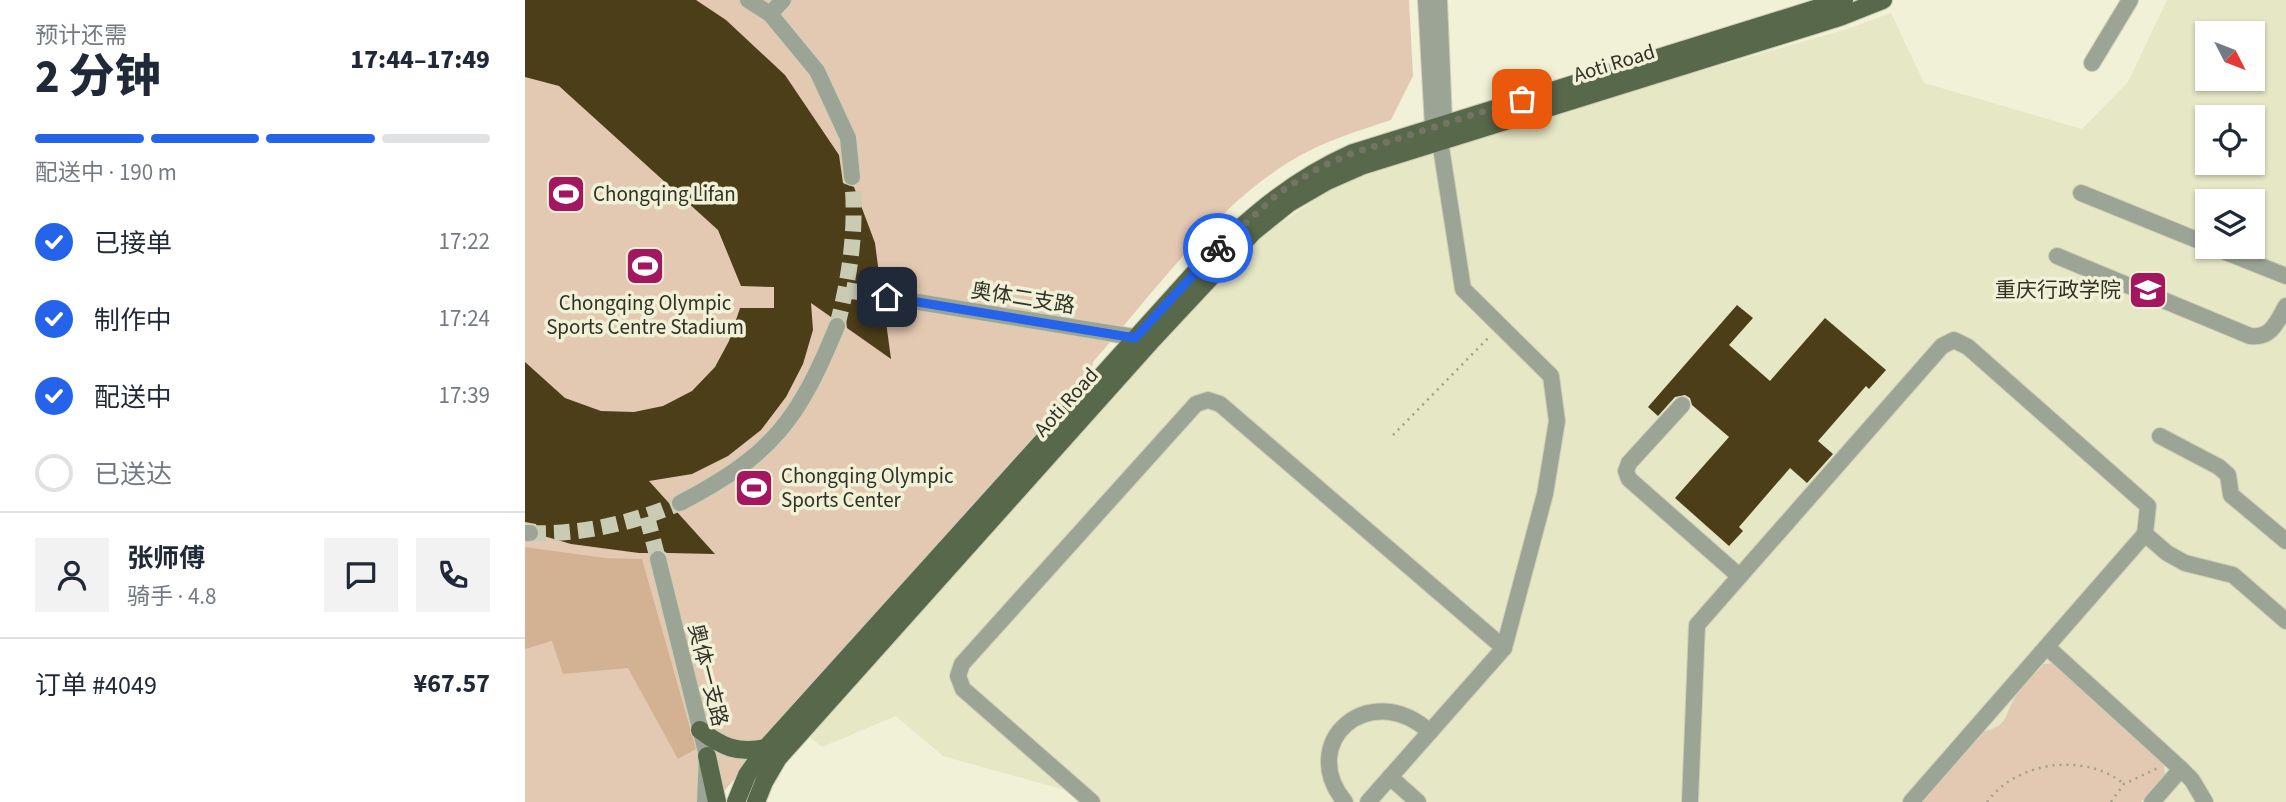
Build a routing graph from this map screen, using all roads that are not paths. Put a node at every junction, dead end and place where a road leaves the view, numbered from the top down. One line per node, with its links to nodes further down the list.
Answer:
1 (748, 0): 8 (street)
2 (783, 0): 8 (street)
3 (1426, 0): 10 (street)
4 (1439, 0): 10 (street)
5 (1844, 0): 10 (main road, Aoti Road)
6 (1883, 0): 10 (main road, Aoti Road)
7 (2130, 0): 9 (street)
8 (770, 14): 11 (street)
9 (2092, 63)
10 (1439, 130): 20 (main road, Aoti Road); 30 (street)
11 (852, 177)
12 (2081, 193): 13 (street)
13 (2195, 239)
14 (2057, 256): 18 (street)
15 (2243, 259): 16 (street)
16 (2286, 276)
17 (887, 297): 20 (street, 奥体二支路)
18 (2286, 306)
19 (837, 326): 23 (street)
20 (1143, 339): 33 (main road, Aoti Road); 40 (main road, Aoti Road)
21 (1682, 405): 27 (street)
22 (2159, 436): 25 (street)
23 (680, 503)
24 (2145, 534): 27 (street); 28 (street); 29 (street)
25 (2286, 541)
26 (658, 559): 31 (street, 奥体一支路)
27 (1738, 575): 45 (street)
28 (2286, 621)
29 (2047, 647): 35 (street); 46 (street)
30 (1504, 648): 32 (street); 41 (street)
31 (700, 730): 33 (main road); 34 (street, 奥体一支路)
32 (1430, 732): 36 (street); 42 (street)
33 (766, 748): 39 (main road, Aoti Road)
34 (707, 756): 37 (street, 奥体一支路); 38 (main road)
35 (2177, 765): 47 (street); 48 (street)
36 (1390, 777): 43 (street); 44 (street)
37 (705, 802)
38 (717, 802)
39 (736, 802)
40 (756, 802)
41 (1092, 802)
42 (1345, 802)
43 (1368, 802)
44 (1418, 802)
45 (1690, 802)
46 (1911, 802)
47 (2153, 802)
48 (2205, 802)

